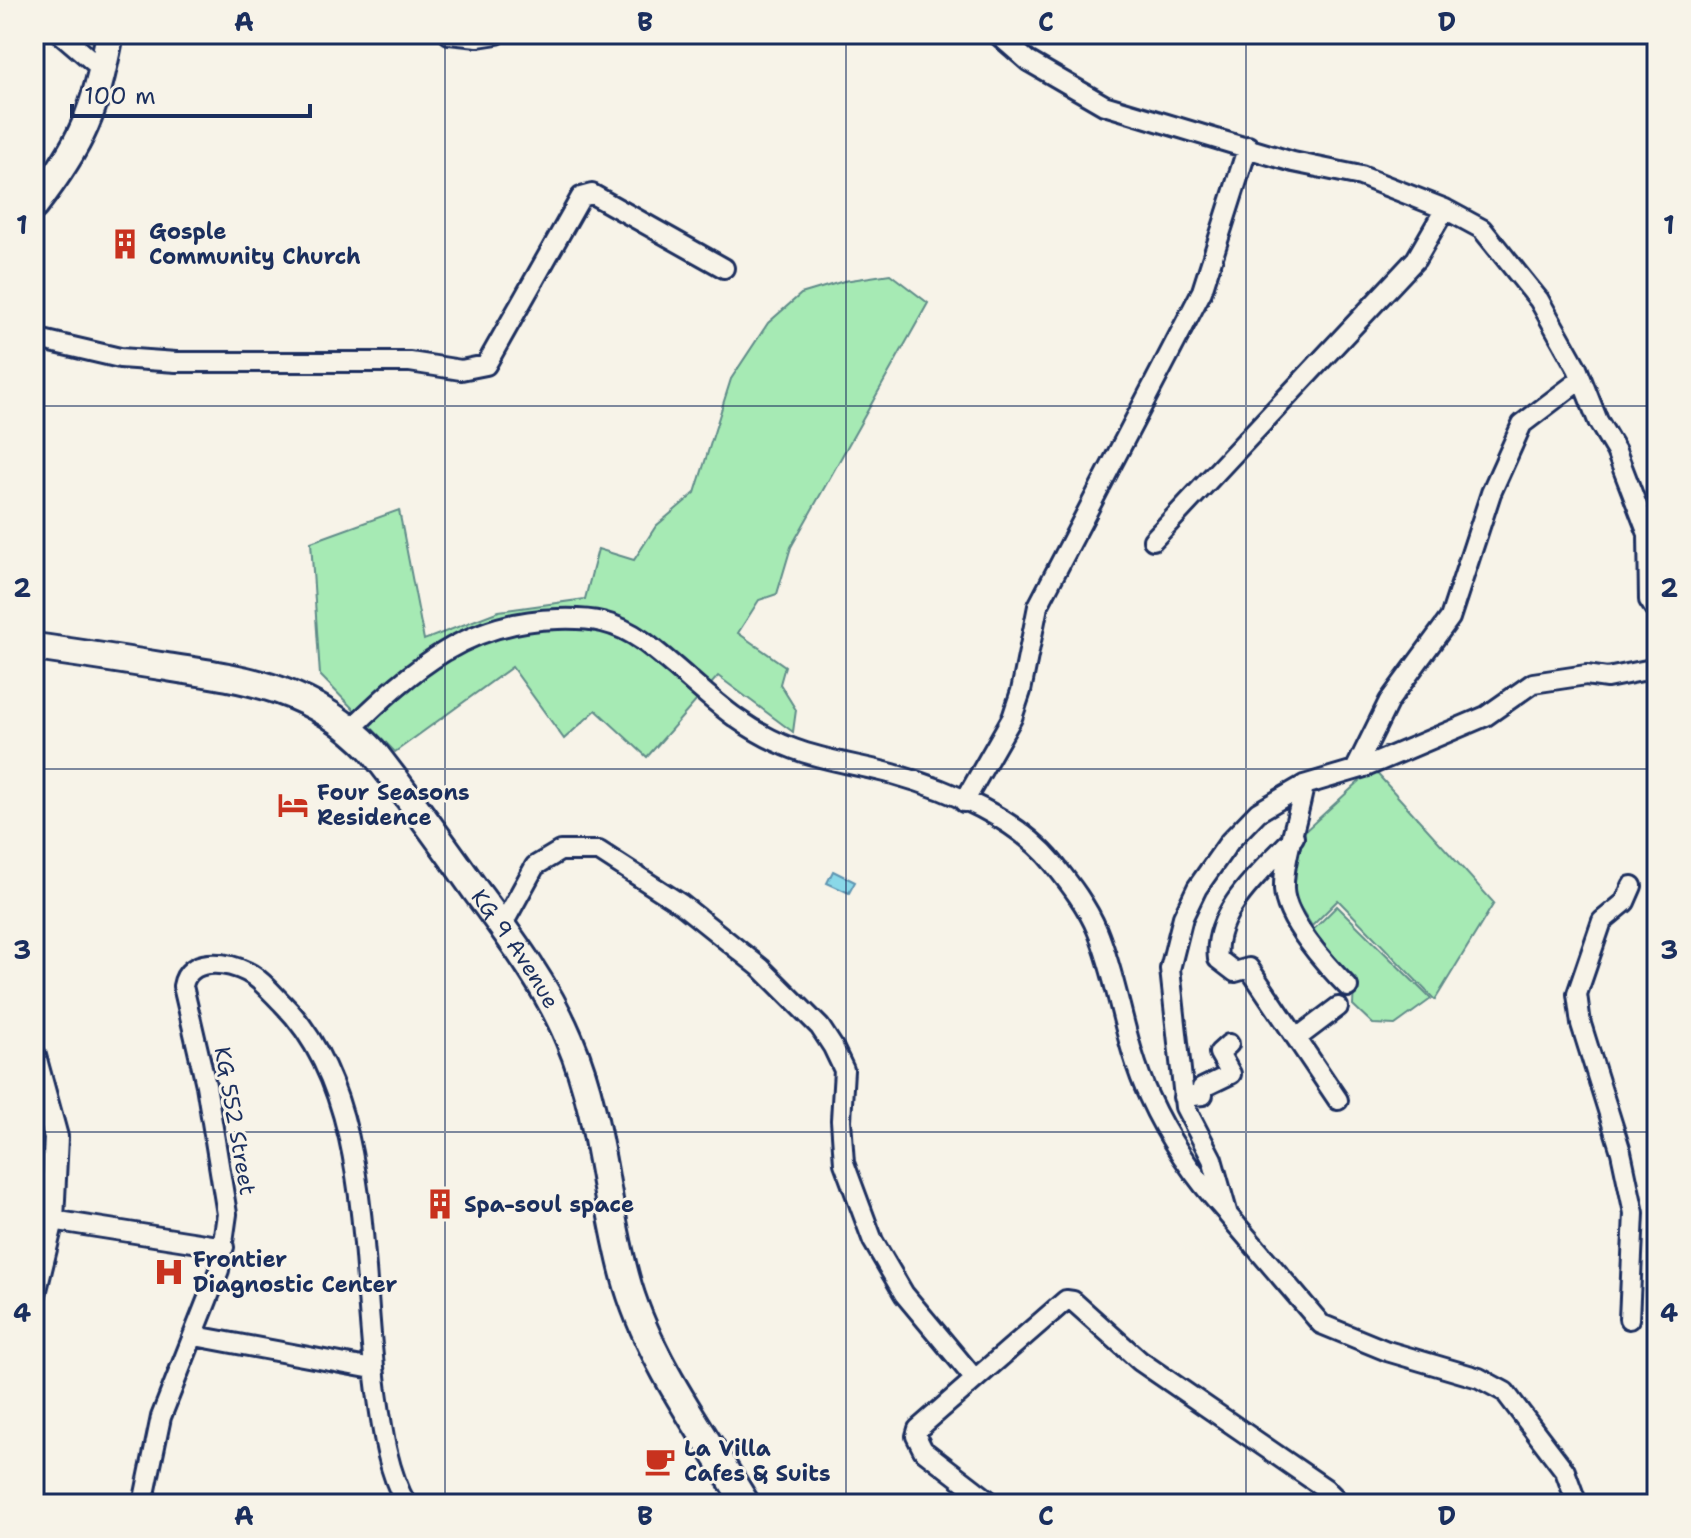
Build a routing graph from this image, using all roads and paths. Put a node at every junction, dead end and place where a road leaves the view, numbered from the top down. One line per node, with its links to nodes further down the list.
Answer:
1 (61, 34): 6 (street)
2 (110, 34): 6 (main road)
3 (449, 34): 5 (street)
4 (998, 34): 7 (street)
5 (494, 35)
6 (103, 70): 8 (main road)
7 (1248, 146): 9 (street); 20 (street)
8 (34, 206)
9 (1445, 209): 12 (street); 13 (street)
10 (724, 268): 11 (street)
11 (34, 338)
12 (1580, 380): 14 (street); 18 (street)
13 (1153, 540)
14 (1657, 612)
15 (34, 647): 17 (main road, KG 9 Avenue)
16 (1657, 668): 18 (street)
17 (352, 728): 20 (street); 23 (main road, KG 9 Avenue)
18 (1355, 770): 19 (street)
19 (1304, 785): 21 (street); 29 (street)
20 (964, 802): 31 (street)
21 (1294, 837): 24 (street); 26 (street)
22 (1632, 886): 35 (street)
23 (502, 926): 38 (street); 41 (main road, KG 9 Avenue)
24 (1348, 987)
25 (1338, 1007): 26 (street)
26 (1297, 1038): 30 (street)
27 (1229, 1044): 29 (street)
28 (34, 1056): 32 (street)
29 (1183, 1097): 31 (street)
30 (1338, 1100)
31 (1228, 1215): 44 (street)
32 (52, 1220): 33 (street); 34 (street)
33 (224, 1247): 36 (street, KG 552 Street); 37 (street, KG 552 Street)
34 (34, 1294)
35 (1629, 1319)
36 (195, 1336): 37 (street); 39 (street, KG 552 Street)
37 (373, 1369): 40 (street)
38 (974, 1378): 42 (street); 43 (street)
39 (143, 1504)
40 (406, 1504)
41 (746, 1504)
42 (993, 1504)
43 (1341, 1504)
44 (1577, 1504)

